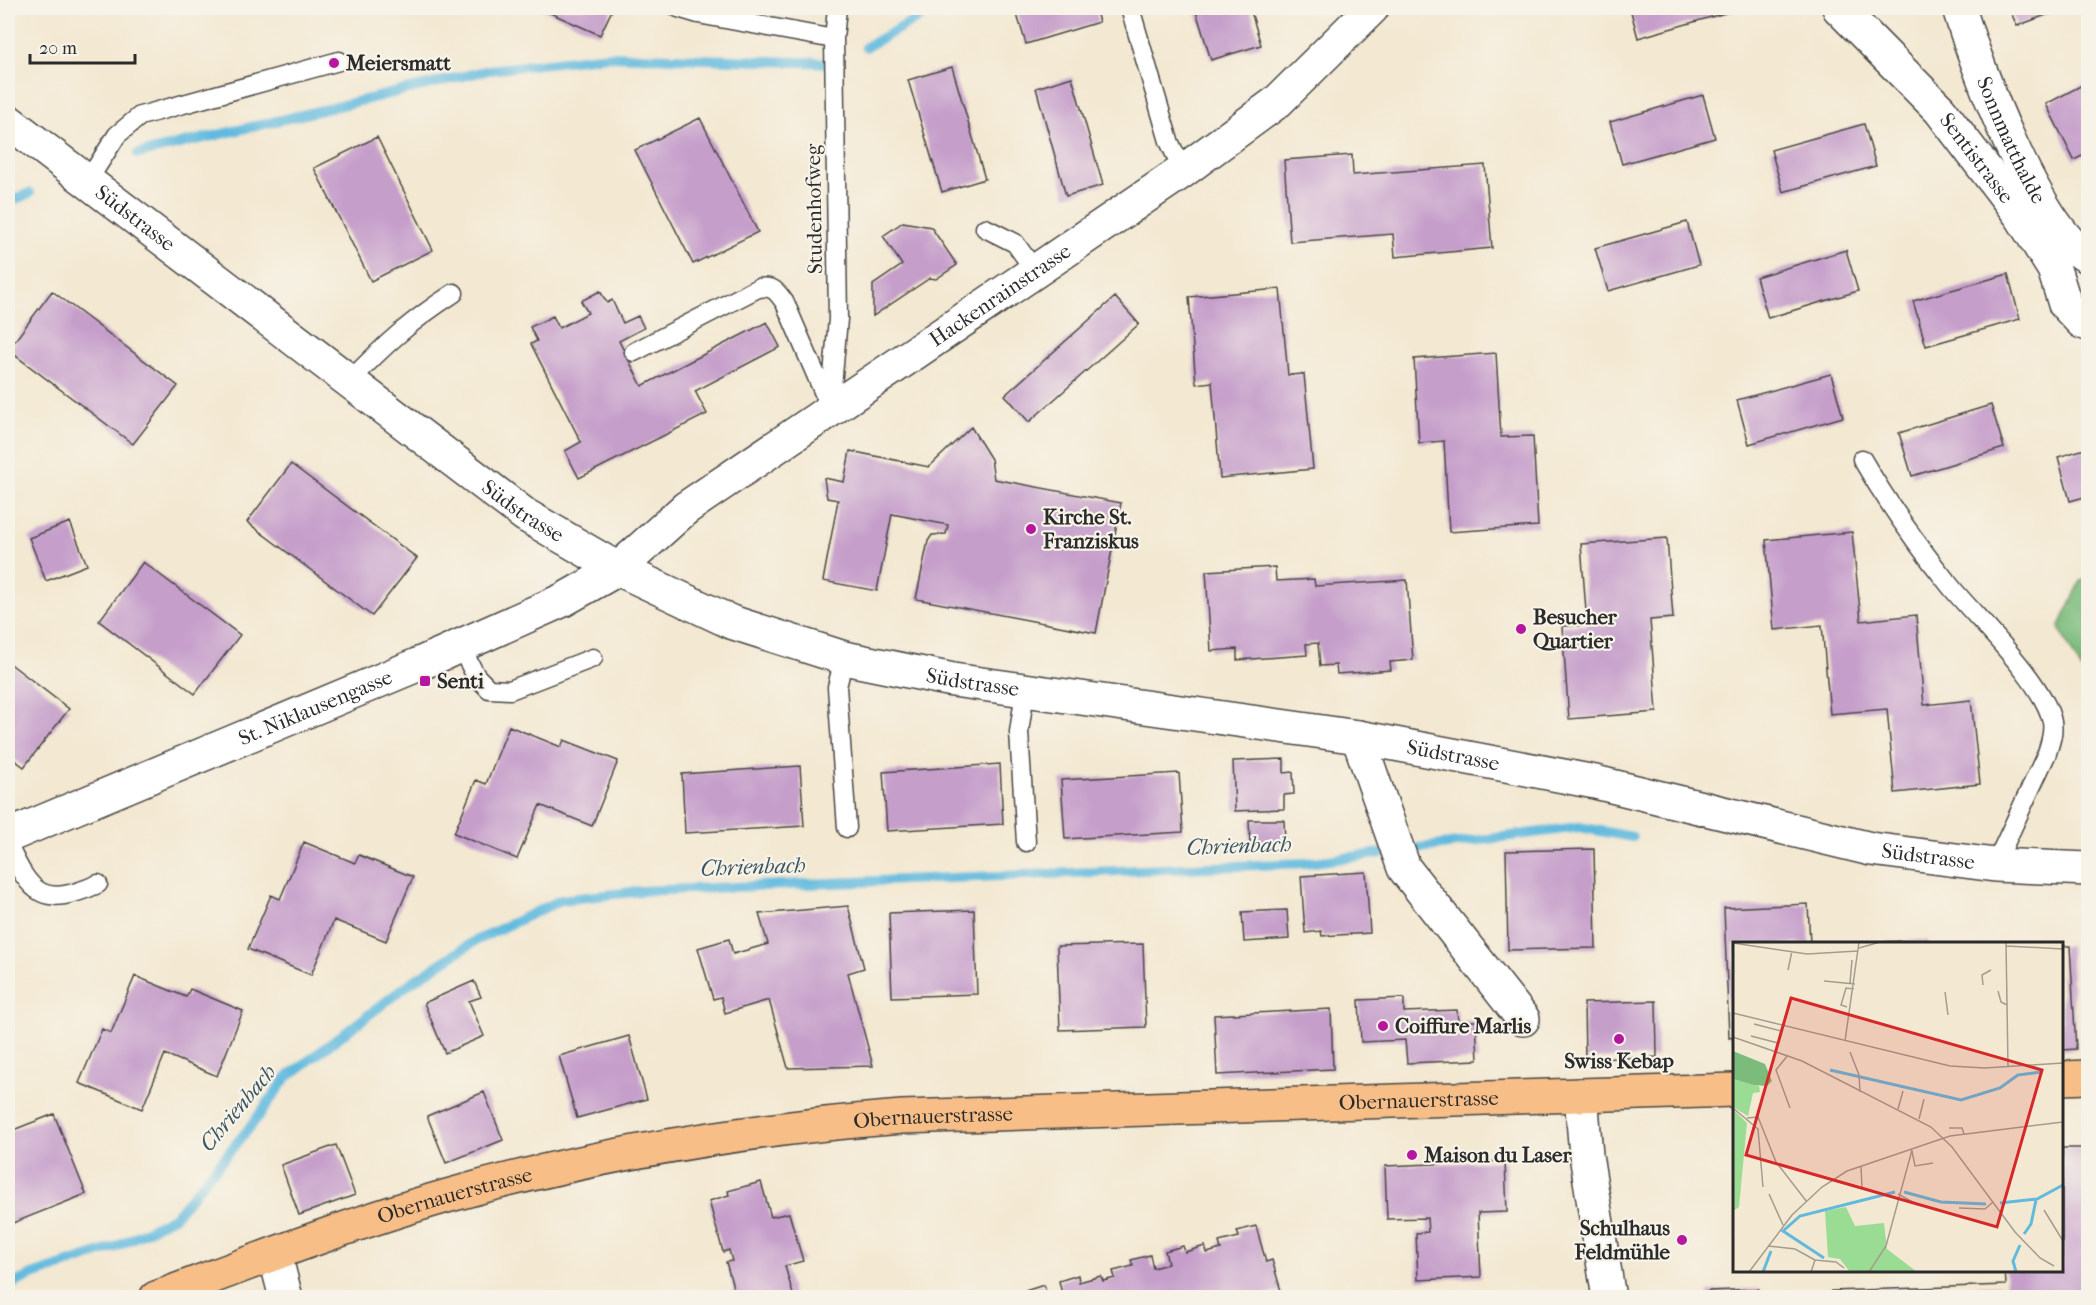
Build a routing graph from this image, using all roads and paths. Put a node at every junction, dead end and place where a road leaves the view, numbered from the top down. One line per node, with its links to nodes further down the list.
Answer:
1 (678, 8): 7 (lane)
2 (837, 8): 7 (lane, Studenhofweg)
3 (1130, 8): 10 (lane)
4 (1372, 8): 10 (street, Hackenrainstrasse)
5 (1839, 8): 16 (street, Sentistrasse)
6 (1959, 8): 13 (street, Sonnmatthalde)
7 (834, 39): 19 (lane, Studenhofweg)
8 (339, 60): 11 (lane)
9 (8, 121): 11 (street, Südstrasse)
10 (1183, 171): 14 (street, Hackenrainstrasse)
11 (87, 182): 18 (street, Südstrasse)
12 (984, 228): 14 (lane)
13 (2088, 257)
14 (1035, 271): 19 (street, Hackenrainstrasse)
15 (454, 293): 18 (lane)
16 (2088, 324)
17 (634, 352): 19 (lane)
18 (350, 381): 21 (street, Südstrasse)
19 (830, 409): 21 (street, Hackenrainstrasse)
20 (1862, 459): 31 (lane)
21 (618, 569): 22 (street, St. Niklausengasse); 24 (street, Südstrasse)
22 (460, 646): 23 (lane); 28 (street, St. Niklausengasse)
23 (593, 658)
24 (844, 658): 25 (street, Südstrasse); 27 (lane)
25 (1025, 691): 26 (street, Südstrasse); 29 (lane)
26 (1358, 737): 31 (street, Südstrasse); 34 (street)
27 (847, 828)
28 (8, 836)
29 (1026, 842)
30 (8, 845): 33 (lane)
31 (1995, 865): 32 (street, Südstrasse)
32 (2088, 868)
33 (98, 884)
34 (1523, 1019)
35 (2088, 1077): 36 (main road)
36 (2063, 1078)
37 (1733, 1090): 38 (main road, Obernauerstrasse)
38 (1581, 1095): 39 (main road, Obernauerstrasse); 42 (street)
39 (275, 1255): 40 (main road, Obernauerstrasse); 41 (street)
40 (156, 1298)
41 (286, 1298)
42 (1609, 1298)

